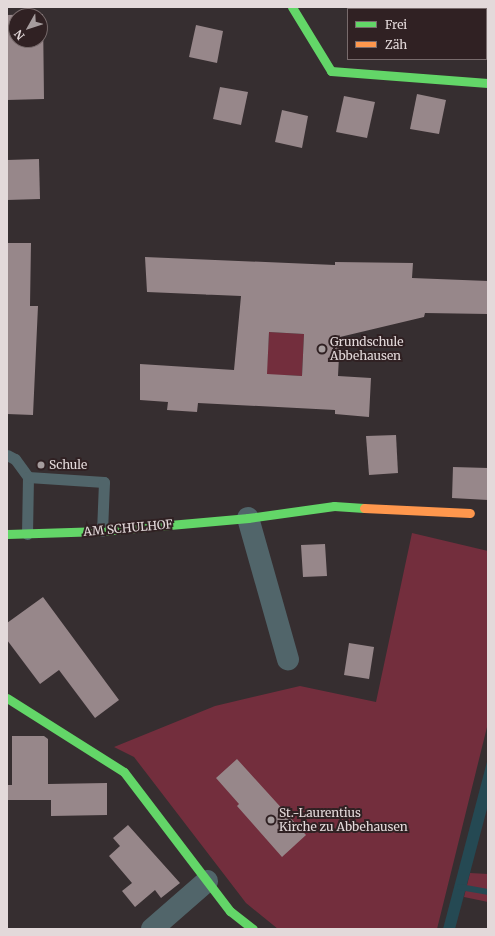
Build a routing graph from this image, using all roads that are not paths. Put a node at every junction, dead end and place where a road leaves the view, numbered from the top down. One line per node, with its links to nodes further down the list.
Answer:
1 (292, 7): 2 (street)
2 (488, 83)
3 (7, 455): 4 (lane)
4 (28, 477): 7 (lane); 9 (lane)
5 (470, 513): 6 (street, AM SCHULHOF)
6 (248, 518): 7 (street, AM SCHULHOF); 10 (street)
7 (102, 531): 9 (street, AM SCHULHOF)
8 (7, 534): 9 (street, AM SCHULHOF)
9 (27, 534)
10 (288, 659)
11 (7, 698): 12 (street)
12 (207, 881): 13 (street); 14 (street)
13 (152, 929)
14 (253, 929)

